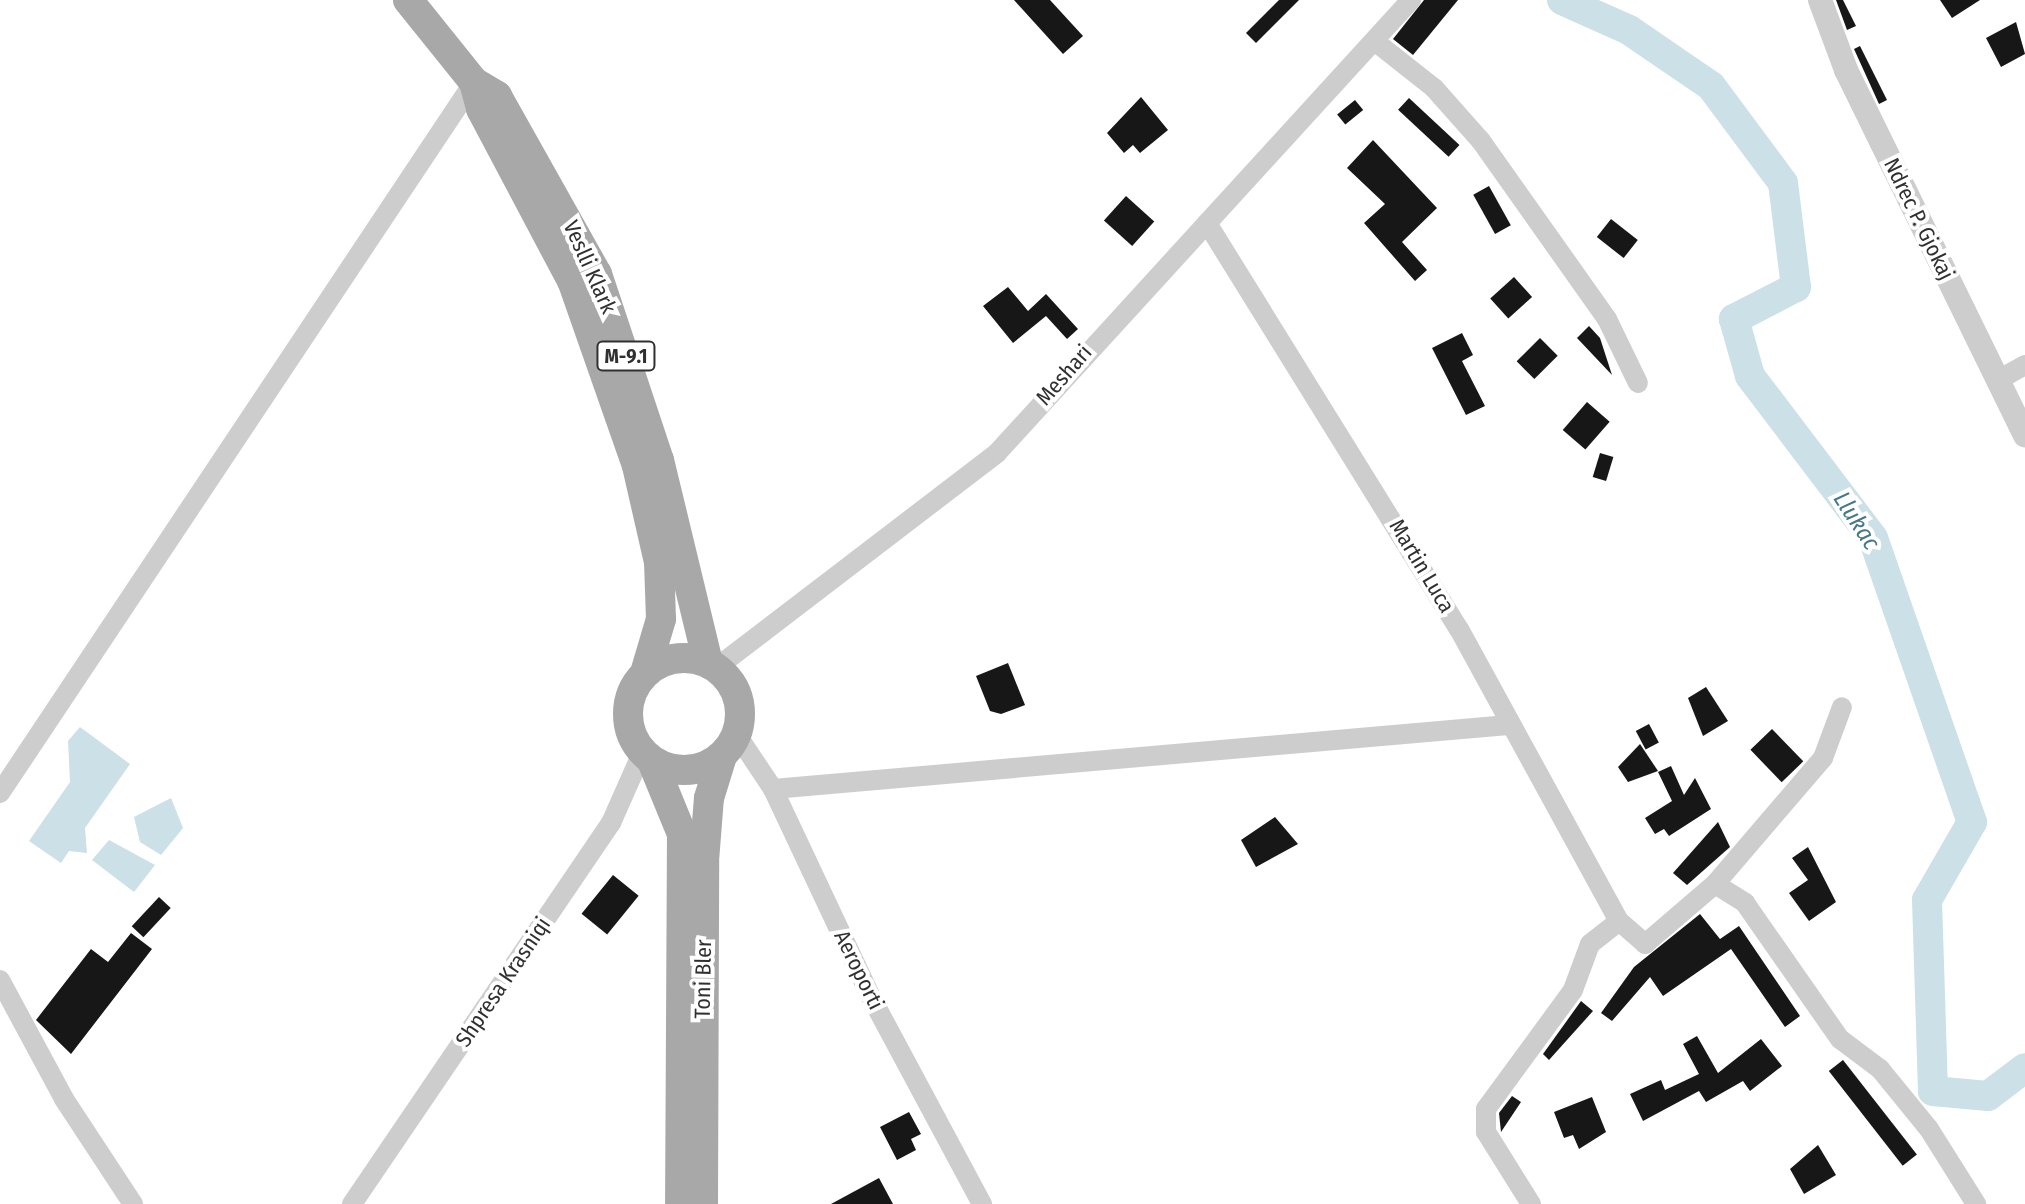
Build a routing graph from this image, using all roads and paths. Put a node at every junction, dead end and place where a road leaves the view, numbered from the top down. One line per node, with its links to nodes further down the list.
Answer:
1 (408, 0): 5 (main road, Veslli Klark / M-9.1)
2 (1411, 0): 4 (street, Meshari)
3 (1820, 0): 8 (street, Ndrec P. Gjokaj)
4 (1377, 43): 6 (street, Meshari); 9 (street)
5 (474, 82): 11 (main road, Veslli Klark / M-9.1); 12 (main road, Veslli Klark / M-9.1); 18 (street)
6 (1207, 223): 11 (street, Meshari); 14 (street, Martin Luca)
7 (2025, 365): 8 (street)
8 (1998, 380): 10 (street, Ndrec P. Gjokaj)
9 (1638, 383)
10 (2025, 435)
11 (712, 665): 12 (main road); 15 (main road, M-9.1)
12 (645, 673): 16 (main road, M-9.1)
13 (1842, 707): 19 (street)
14 (1508, 725): 17 (street); 20 (street, Martin Luca)
15 (729, 745): 16 (main road); 17 (street, Aeroporti); 25 (main road, Toni Bler / M-9.1)
16 (647, 757): 23 (street, Shpresa Krasniqi); 24 (main road, Toni Bler / M-9.1)
17 (773, 789): 26 (street, Aeroporti)
18 (0, 793)
19 (1715, 884): 20 (street); 28 (street)
20 (1619, 921): 27 (street)
21 (0, 980): 22 (street)
22 (133, 1204)
23 (352, 1204)
24 (680, 1204)
25 (703, 1204)
26 (982, 1204)
27 (1531, 1204)
28 (1976, 1204)

